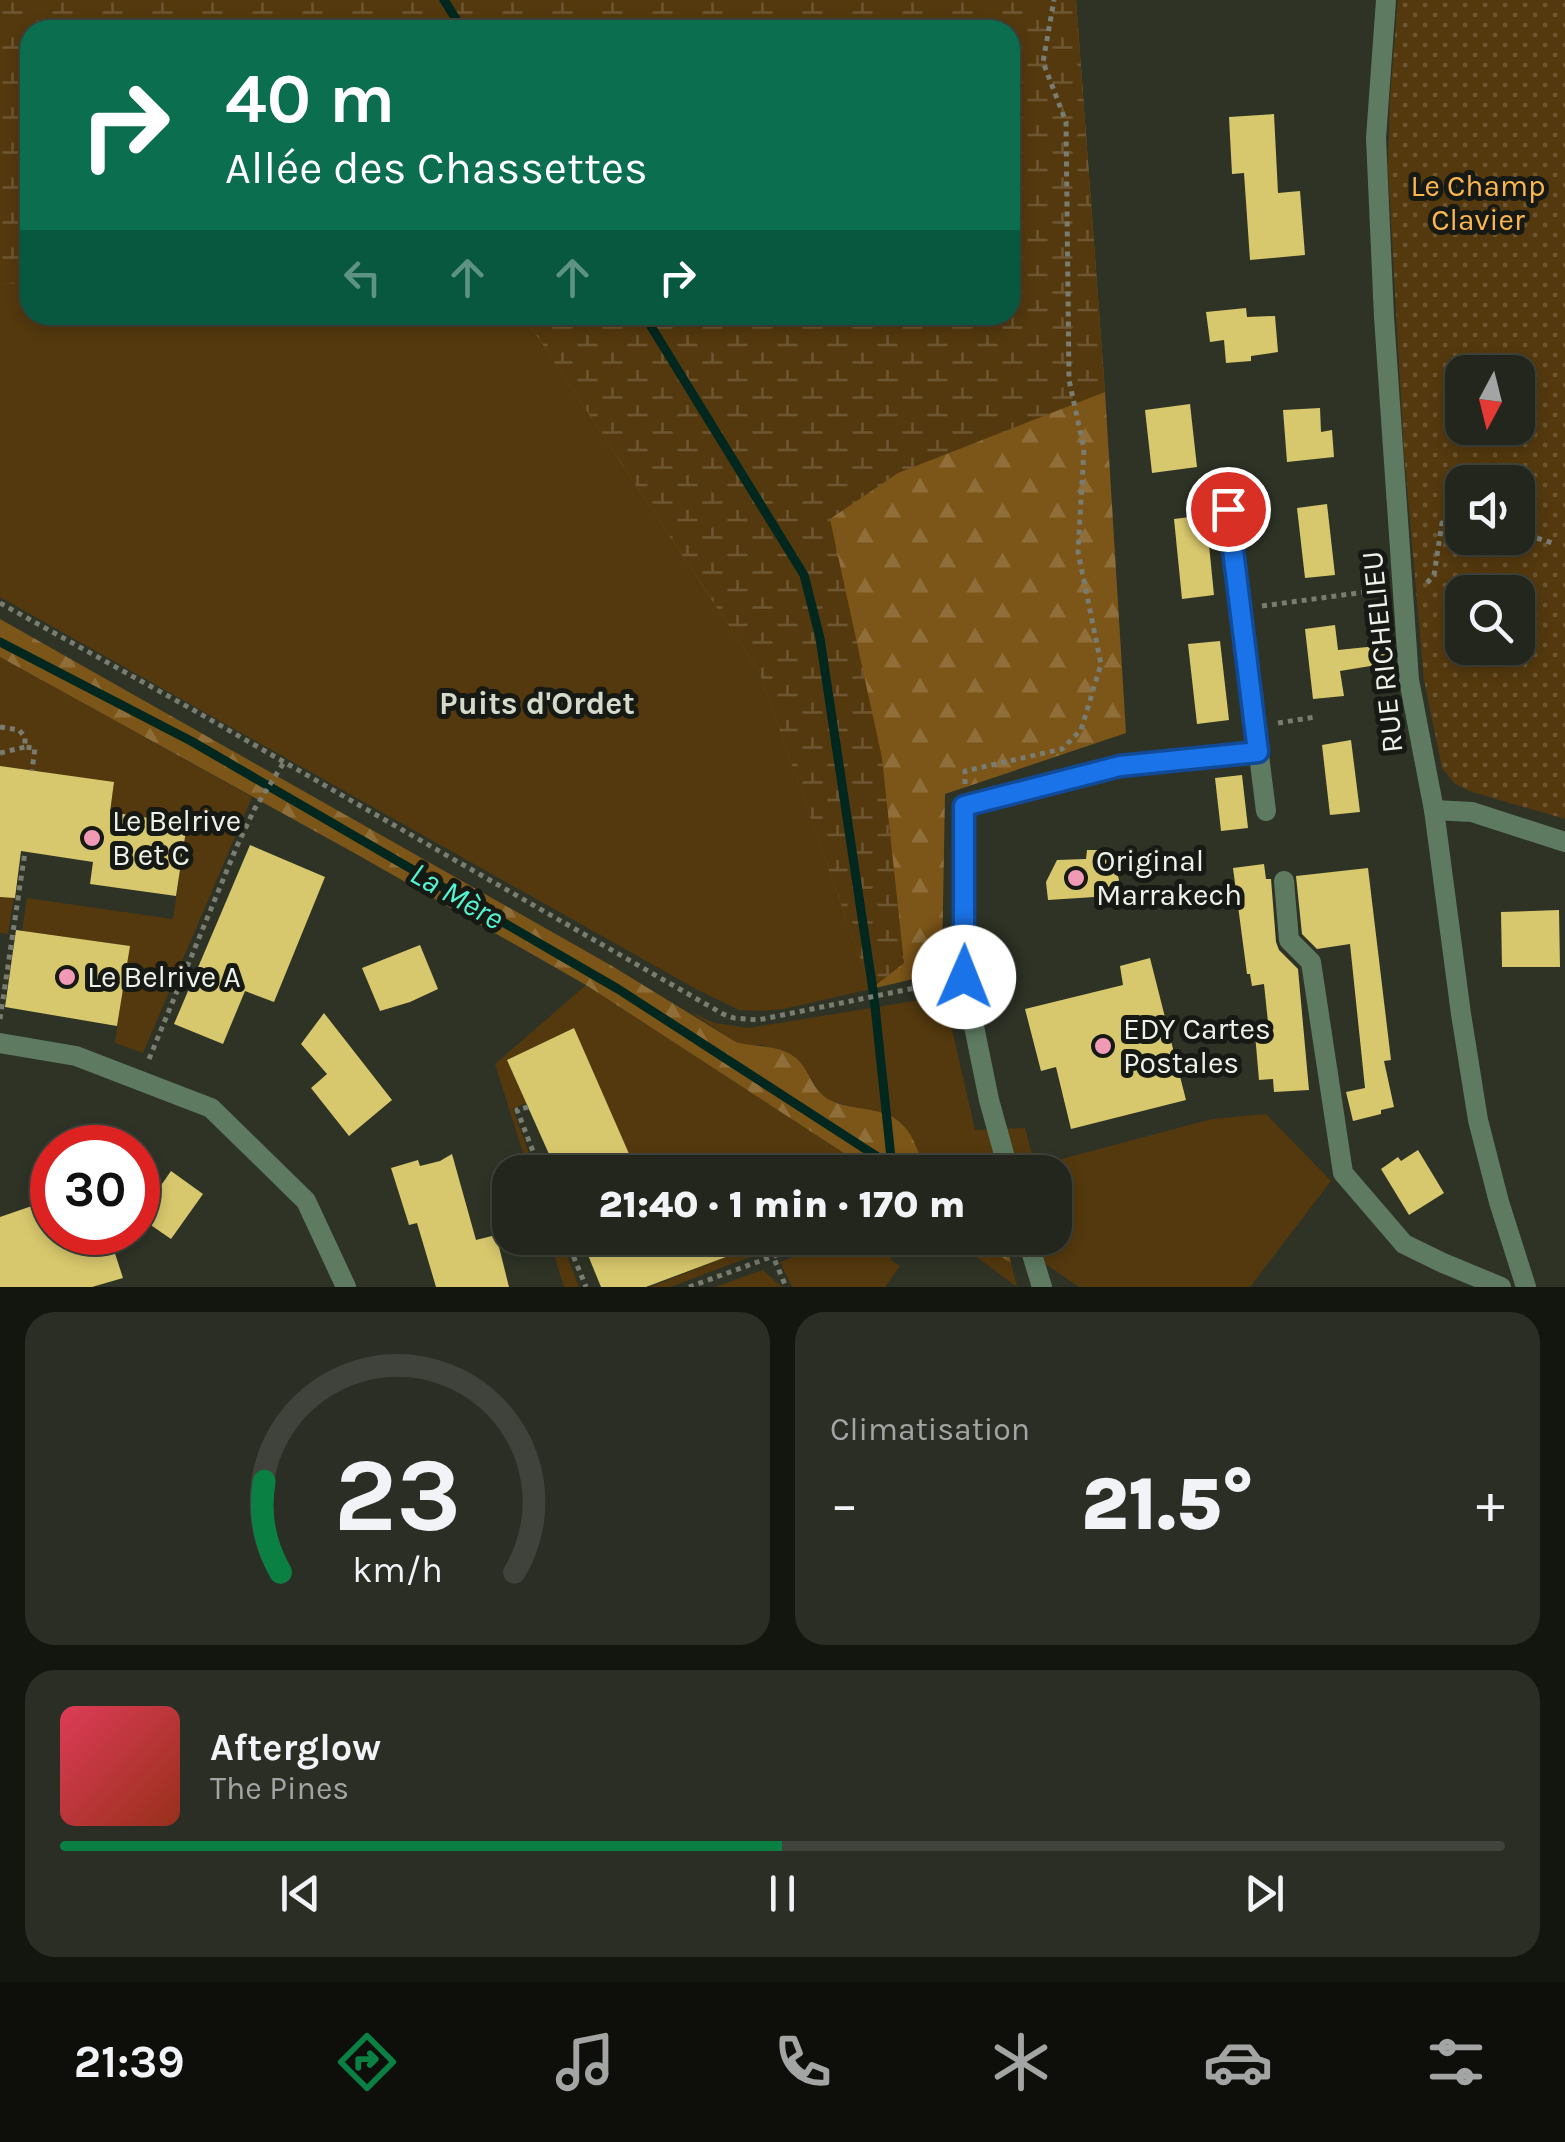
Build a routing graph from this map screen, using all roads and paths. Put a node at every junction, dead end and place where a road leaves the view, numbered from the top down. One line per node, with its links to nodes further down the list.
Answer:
1 (1054, 0): 19 (path)
2 (1386, 0): 20 (street, RUE RICHELIEU)
3 (1228, 509): 10 (street)
4 (1445, 521): 7 (path)
5 (1535, 537): 6 (path)
6 (1556, 544)
7 (1420, 584)
8 (1390, 589): 10 (path)
9 (0, 603): 17 (path)
10 (1240, 610): 12 (street)
11 (1315, 718): 12 (path)
12 (1255, 726): 15 (street)
13 (0, 727): 14 (path)
14 (25, 747): 16 (path); 18 (path)
15 (1258, 752): 19 (street); 21 (street)
16 (0, 753)
17 (284, 762): 25 (path); 28 (path)
18 (32, 770)
19 (964, 806): 25 (street)
20 (1434, 810): 22 (street); 44 (street, RUE RICHELIEU)
21 (1266, 811)
22 (1565, 842)
23 (26, 852): 26 (path)
24 (1284, 881): 43 (street)
25 (964, 977): 31 (street)
26 (0, 1022)
27 (0, 1043): 28 (street)
28 (140, 1080): 38 (street)
29 (528, 1107): 30 (path)
30 (534, 1155)
31 (1003, 1155)
32 (573, 1255): 37 (path)
33 (775, 1255): 35 (path)
34 (1032, 1255): 42 (street)
35 (772, 1256): 40 (path); 41 (path)
36 (593, 1270): 37 (path)
37 (581, 1274): 39 (path)
38 (346, 1287)
39 (586, 1287)
40 (689, 1287)
41 (786, 1287)
42 (1042, 1287)
43 (1501, 1287)
44 (1526, 1287)

